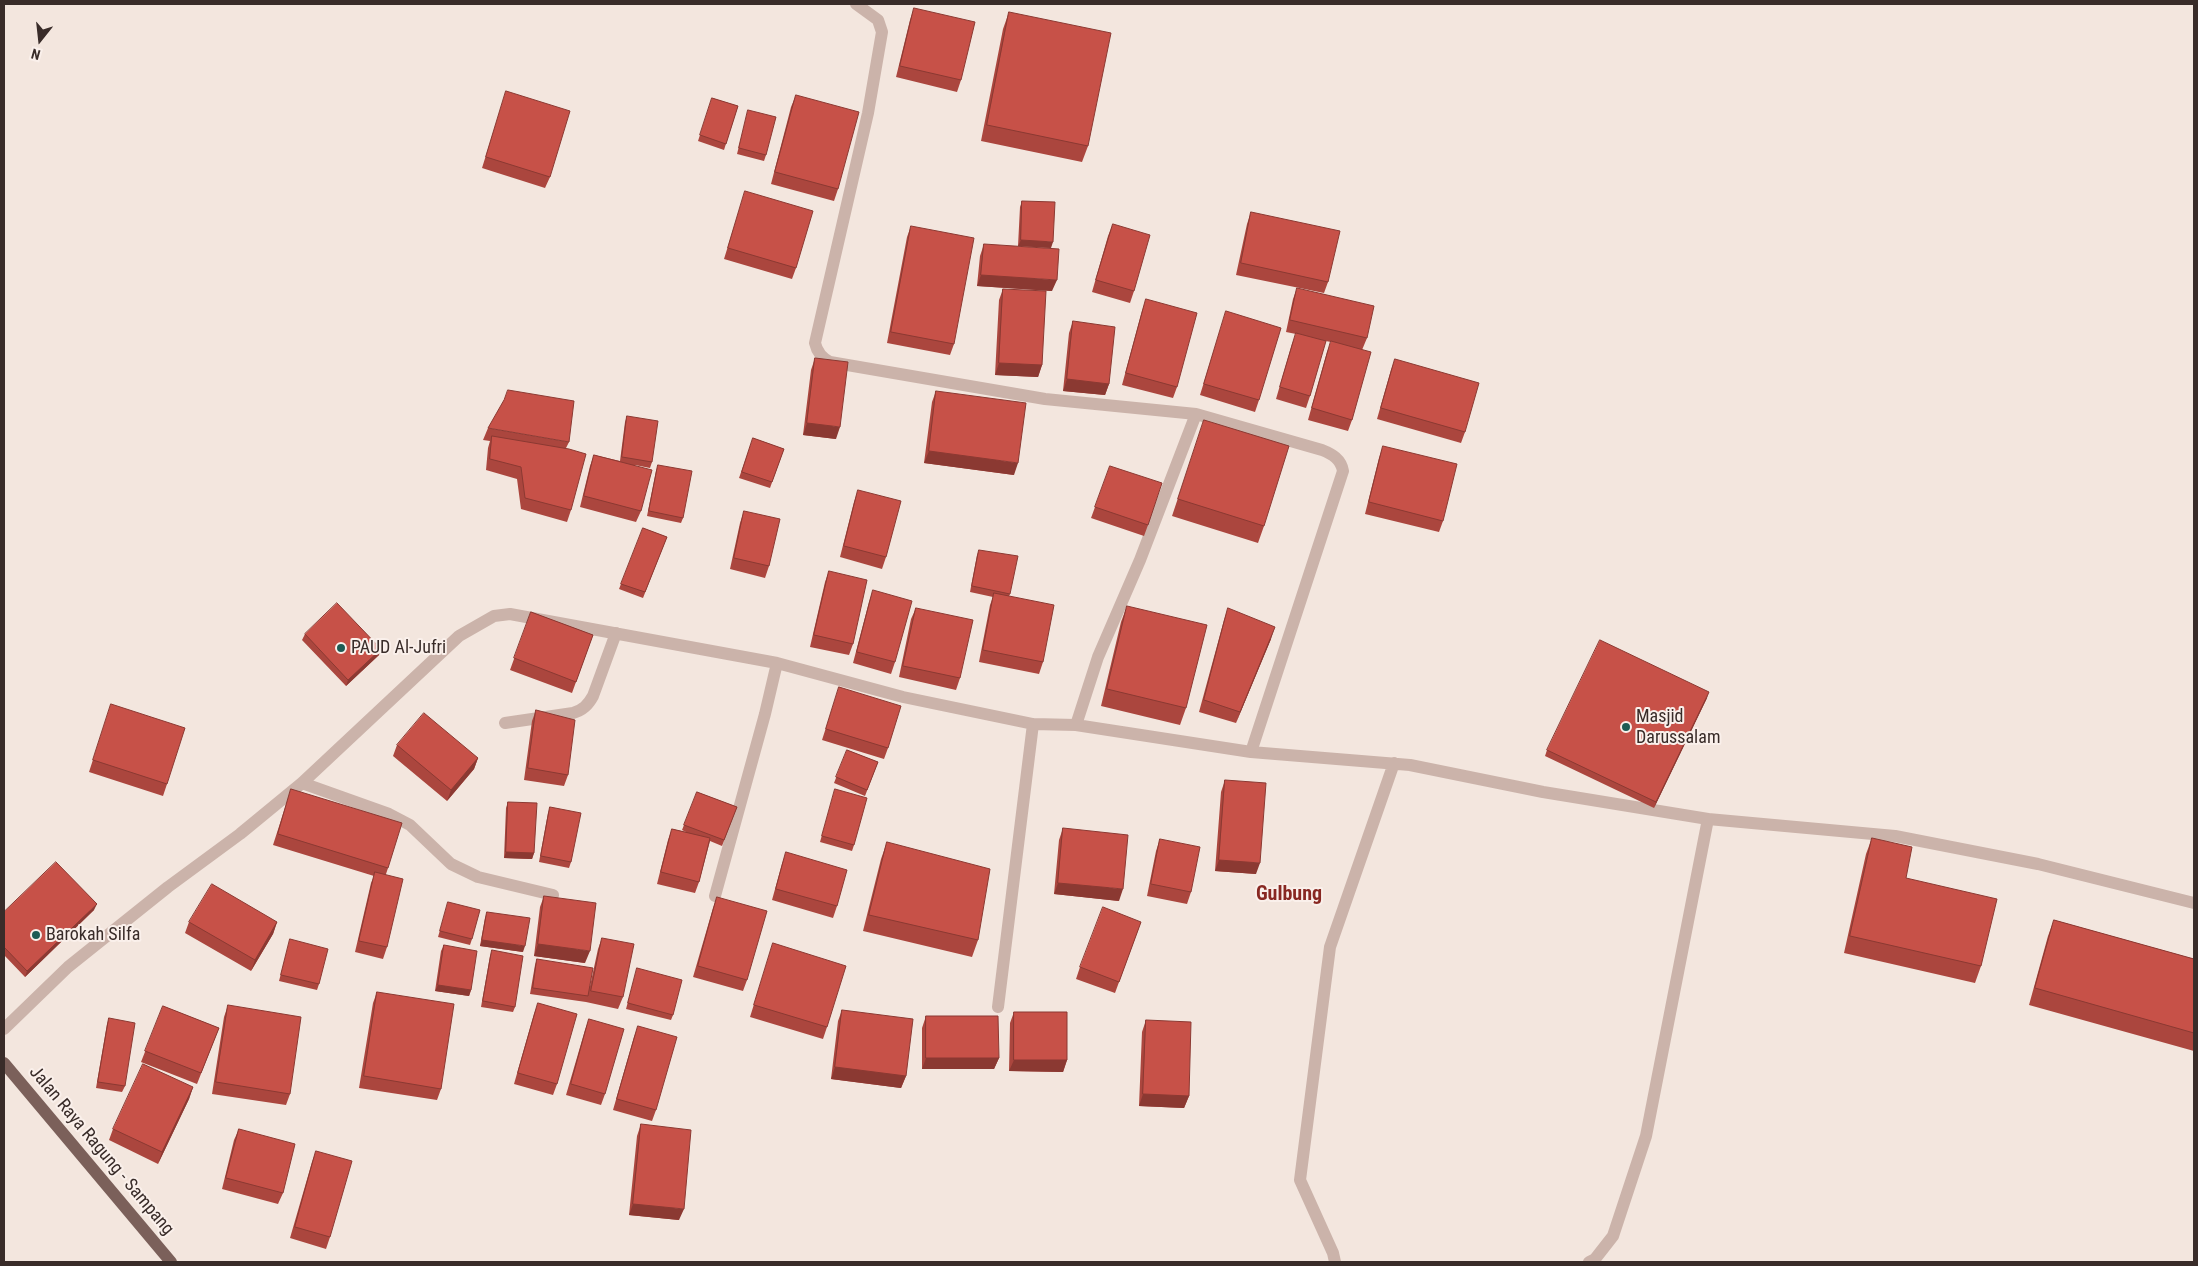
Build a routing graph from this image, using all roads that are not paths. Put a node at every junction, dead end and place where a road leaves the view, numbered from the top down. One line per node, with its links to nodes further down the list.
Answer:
1 (856, 4): 2 (street)
2 (1196, 414): 7 (street); 8 (street)
3 (616, 633): 4 (street); 5 (street); 10 (street)
4 (777, 663): 6 (street); 13 (street)
5 (505, 723)
6 (1033, 724): 7 (street); 15 (street)
7 (1076, 725): 8 (street)
8 (1251, 752): 9 (street)
9 (1394, 763): 11 (street); 19 (street)
10 (302, 783): 12 (street); 16 (street)
11 (1708, 819): 14 (street); 20 (street)
12 (553, 895)
13 (715, 896)
14 (2194, 903)
15 (998, 1007)
16 (4, 1029)
17 (4, 1063): 18 (main road, Jalan Raya Ragung - Sampang)
18 (171, 1262)
19 (1335, 1262)
20 (1589, 1262)

